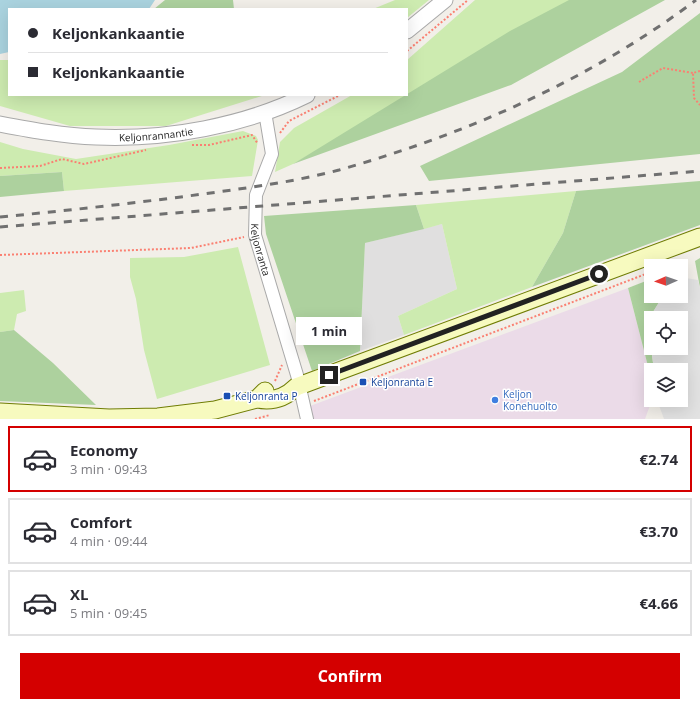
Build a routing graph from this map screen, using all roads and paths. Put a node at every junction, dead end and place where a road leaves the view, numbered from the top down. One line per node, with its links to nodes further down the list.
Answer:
1 (445, 0): 3 (street)
2 (468, 0): 4 (path)
3 (408, 30)
4 (408, 50)
5 (700, 71): 6 (path)
6 (693, 73): 7 (path); 10 (path)
7 (639, 82)
8 (305, 96): 11 (street, Keljonrannantie)
9 (338, 96): 13 (path)
10 (700, 105)
11 (266, 112): 12 (street, Keljonrannantie); 13 (street, Keljonranta)
12 (0, 124)
13 (271, 140): 18 (street, Keljonranta)
14 (187, 145): 15 (path)
15 (260, 147)
16 (150, 150): 17 (path)
17 (0, 168)
18 (255, 235): 20 (path); 22 (street, Keljonranta)
19 (700, 237): 22 (main road)
20 (0, 255)
21 (644, 275): 23 (path)
22 (298, 386): 23 (street, Keljonranta); 24 (main road)
23 (304, 405): 27 (street, Keljonranta)
24 (0, 412)
25 (275, 413): 26 (path)
26 (255, 419)
27 (307, 419)

